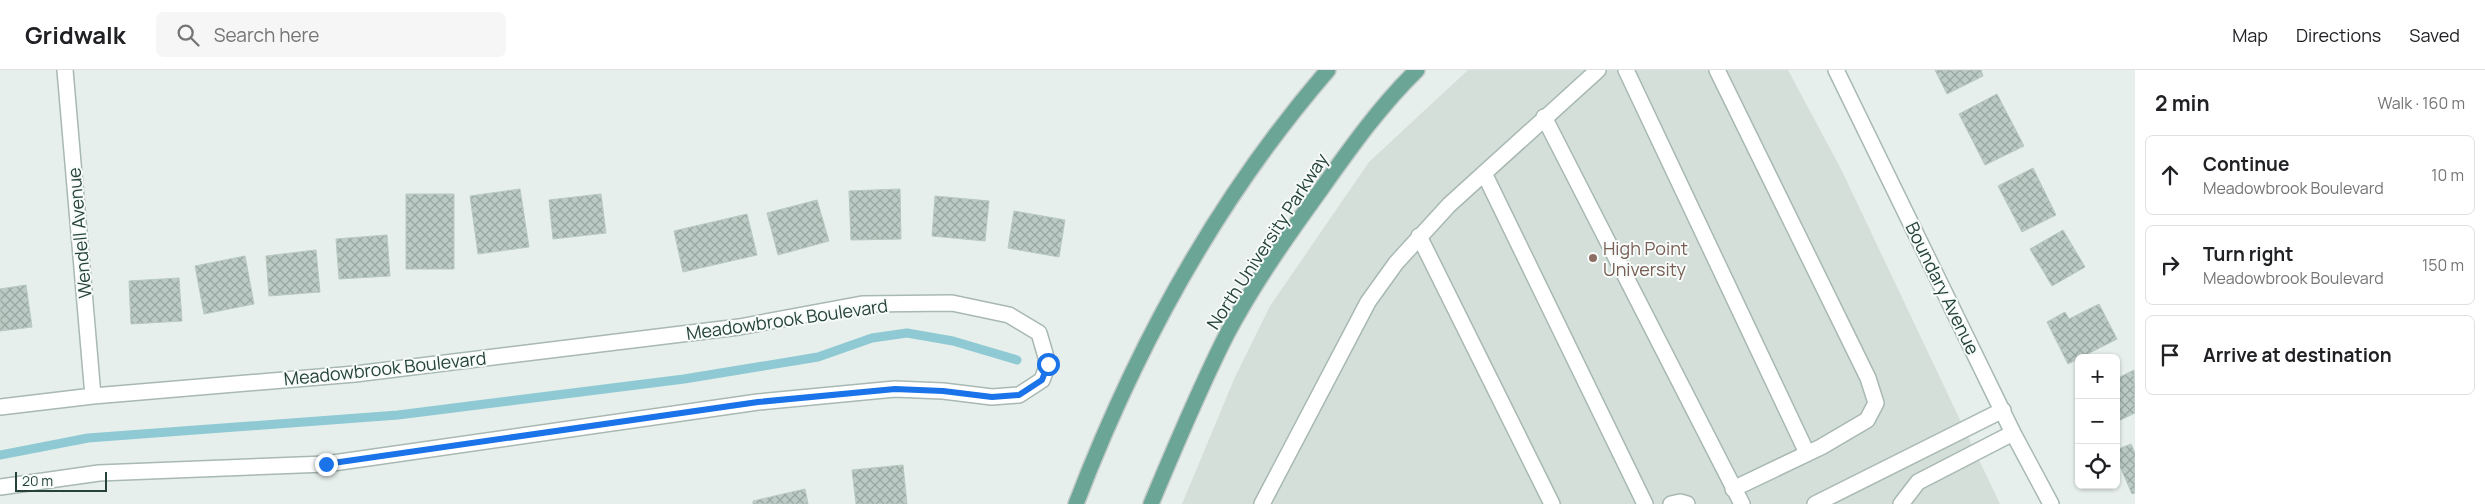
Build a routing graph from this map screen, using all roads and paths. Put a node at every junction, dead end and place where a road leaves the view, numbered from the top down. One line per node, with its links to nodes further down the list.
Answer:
1 (65, 70): 11 (street, Wendell Avenue)
2 (1328, 70): 20 (main road)
3 (1417, 70): 21 (main road, North University Parkway)
4 (1598, 70): 8 (street)
5 (1626, 70): 15 (street)
6 (1717, 70): 15 (street)
7 (1836, 70): 13 (street, Boundary Avenue)
8 (1544, 117): 9 (street); 19 (street)
9 (1484, 173): 10 (street); 24 (street)
10 (1419, 236): 22 (street); 23 (street)
11 (93, 396): 12 (street, Meadowbrook Boulevard); 18 (street, Meadowbrook Boulevard)
12 (0, 407)
13 (2003, 410): 14 (street, Boundary Avenue); 16 (street)
14 (2013, 433): 17 (street); 30 (street, Boundary Avenue)
15 (1807, 453): 19 (street)
16 (1905, 458): 17 (street); 28 (street)
17 (1918, 482): 29 (street)
18 (0, 487)
19 (1733, 489): 27 (street)
20 (1076, 504)
21 (1151, 504)
22 (1262, 504)
23 (1552, 504)
24 (1645, 504)
25 (1671, 504): 26 (street)
26 (1687, 504)
27 (1742, 504)
28 (1815, 504)
29 (1901, 504)
30 (2051, 504)

